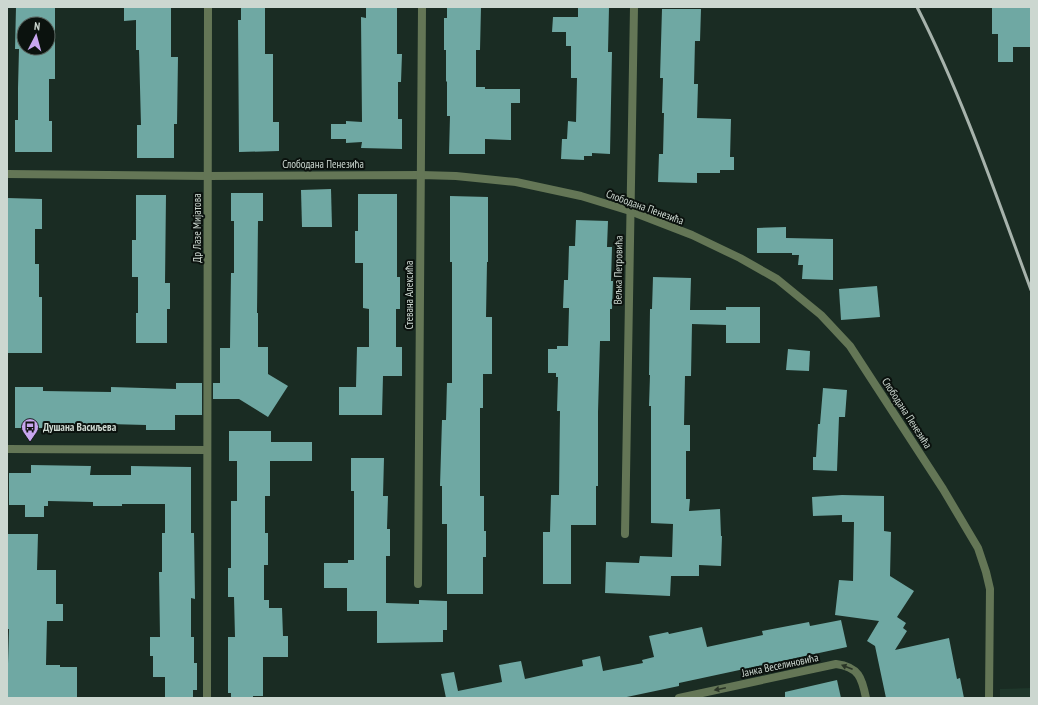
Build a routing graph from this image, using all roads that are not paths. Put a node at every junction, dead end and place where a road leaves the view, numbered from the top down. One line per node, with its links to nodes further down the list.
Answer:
1 (208, 7): 6 (street, Др Лазе Мијатова)
2 (422, 7): 5 (street, Стевана Алексића)
3 (634, 7): 7 (street, Вељка Петровића)
4 (7, 174): 6 (street, Слободана Пенезића)
5 (421, 175): 6 (street, Слободана Пенезића); 7 (street, Слободана Пенезића); 11 (street, Стевана Алексића)
6 (208, 176): 9 (street, Др Лазе Мијатова)
7 (630, 211): 10 (street, Вељка Петровића); 15 (street, Слободана Пенезића)
8 (7, 449): 9 (street)
9 (207, 450): 12 (street)
10 (624, 534)
11 (418, 584)
12 (206, 698)
13 (679, 698): 14 (street, Јанка Веселиновића, one-way to 13)
14 (866, 698)
15 (989, 698)

